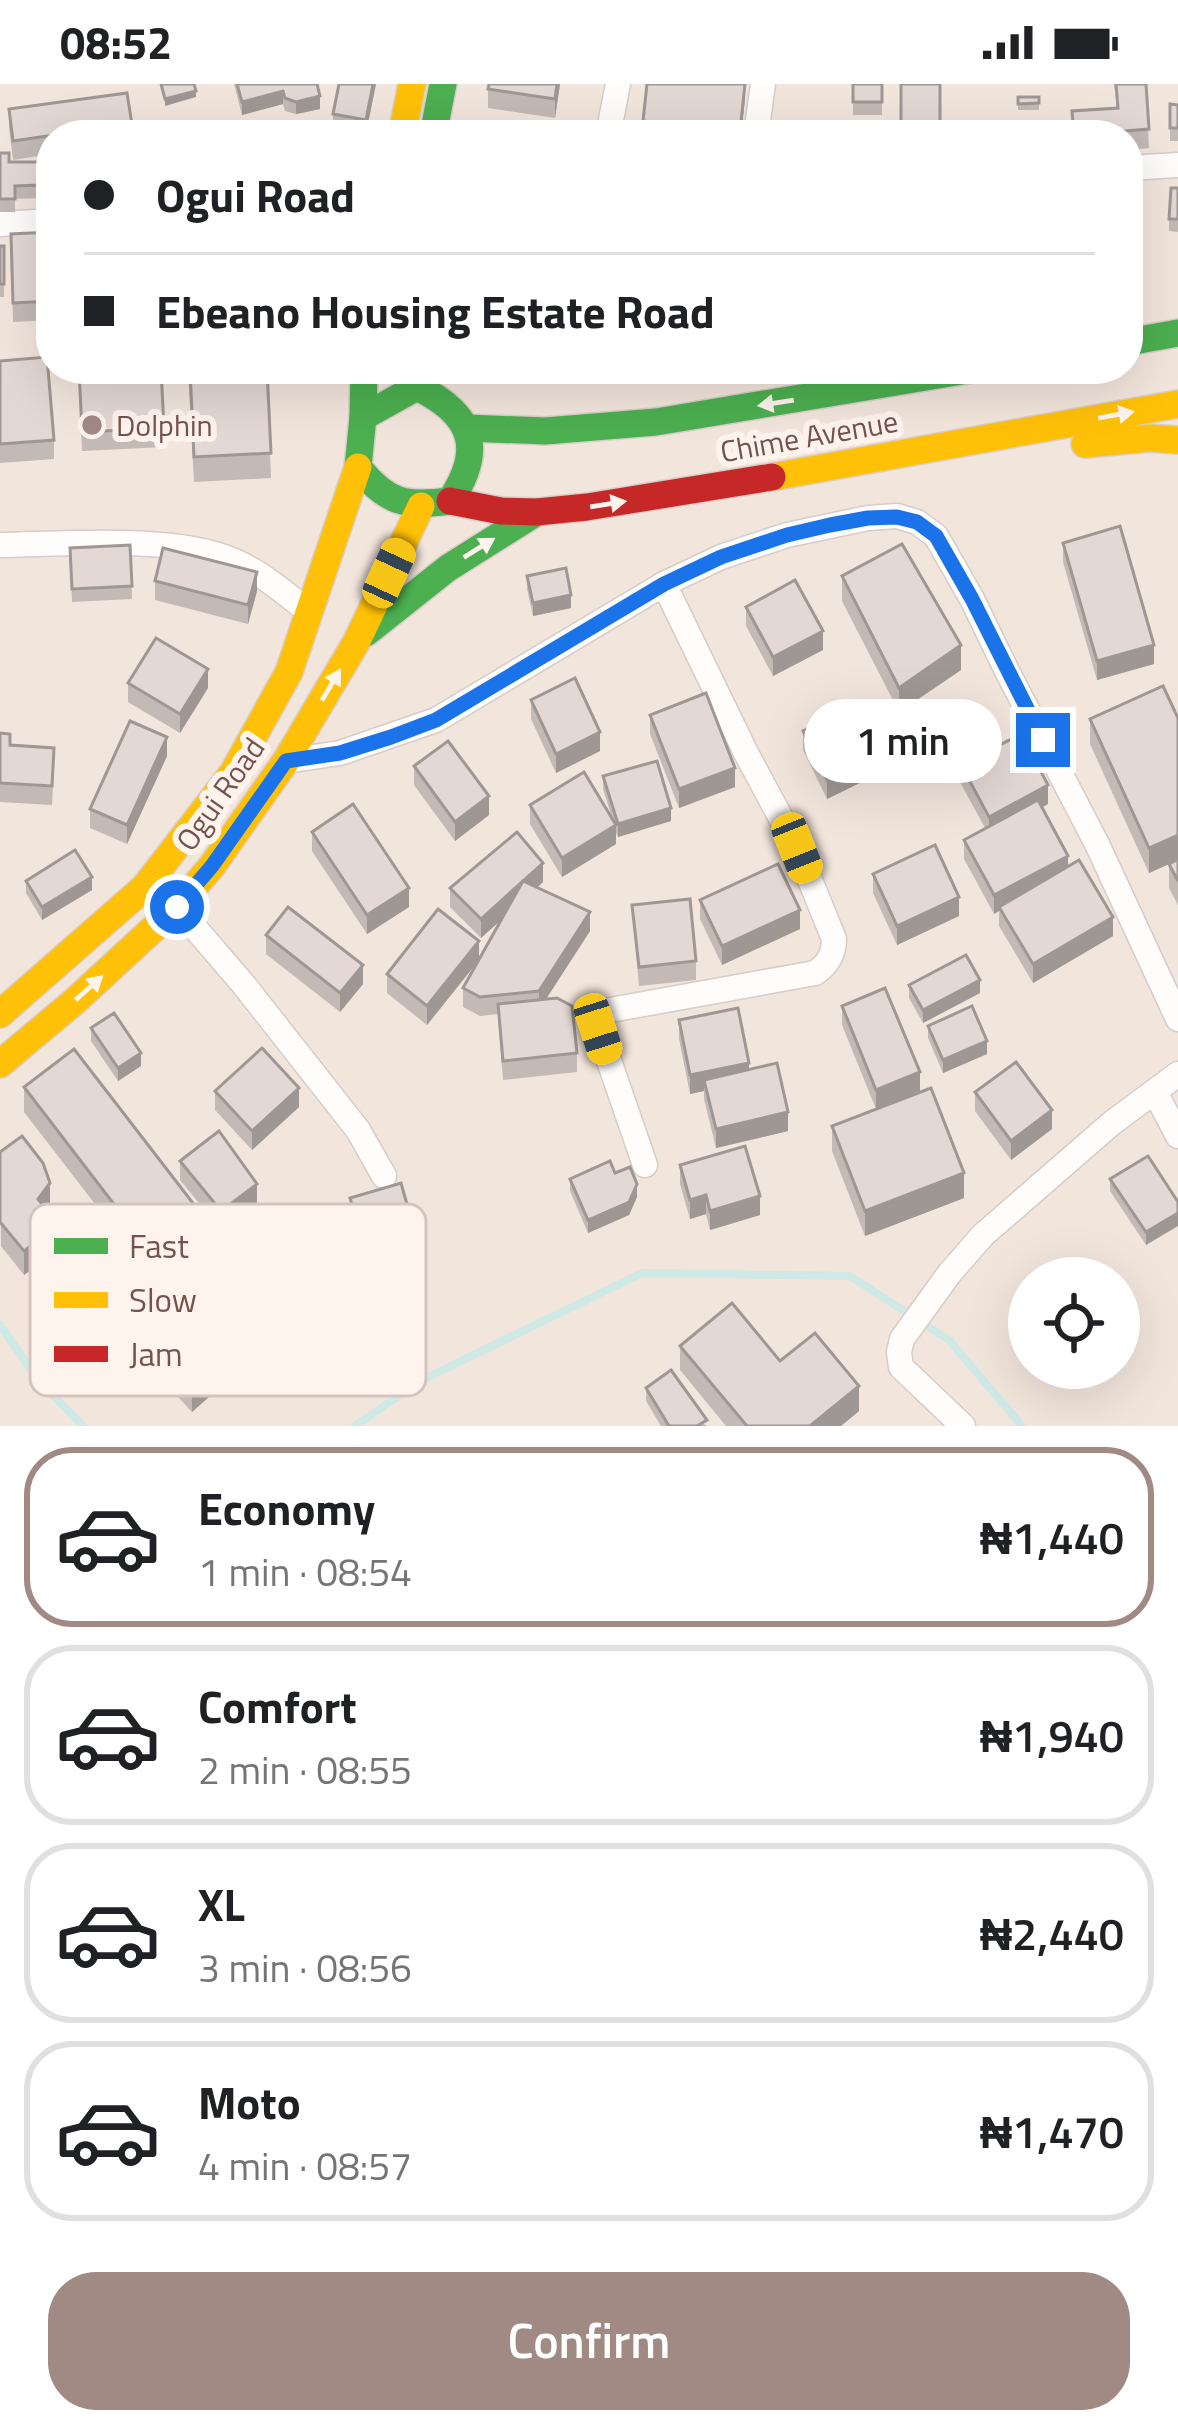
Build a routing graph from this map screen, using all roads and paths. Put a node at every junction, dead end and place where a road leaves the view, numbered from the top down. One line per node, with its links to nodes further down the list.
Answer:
1 (412, 84): 5 (main road)
2 (443, 84): 6 (main road)
3 (618, 84): 7 (street)
4 (763, 84): 8 (street)
5 (405, 120)
6 (436, 120)
7 (611, 120)
8 (758, 120)
9 (1178, 166): 10 (street)
10 (1143, 167)
11 (36, 222): 12 (street)
12 (0, 224)
13 (1176, 341): 14 (main road)
14 (1143, 342)
15 (364, 384): 20 (main road)
16 (405, 384): 20 (main road)
17 (421, 384): 21 (main road)
18 (884, 384): 21 (main road, Chime Avenue, one-way to 21)
19 (1178, 404): 23 (main road, Chime Avenue, one-way to 19)
20 (363, 417): 24 (main road)
21 (467, 428): 25 (main road)
22 (1178, 440): 23 (main road)
23 (930, 448): 27 (main road, Chime Avenue, one-way to 23)
24 (358, 466): 26 (main road); 30 (main road, Ogui Road)
25 (450, 501): 26 (main road); 27 (main road, Chime Avenue)
26 (422, 506): 31 (main road, Ogui Road)
27 (537, 512): 31 (main road, one-way to 27)
28 (0, 544): 30 (street)
29 (664, 584): 32 (street); 35 (street); 40 (street)
30 (309, 612): 34 (main road, Ogui Road)
31 (357, 640): 32 (main road, Ogui Road, one-way to 31)
32 (286, 761): 33 (main road, Ogui Road)
33 (177, 907): 36 (main road, Ogui Road, one-way to 33); 41 (street)
34 (0, 1014)
35 (1178, 1019)
36 (0, 1064)
37 (1178, 1074): 38 (street)
38 (1155, 1092): 39 (street); 42 (street)
39 (1178, 1136)
40 (645, 1165)
41 (385, 1176)
42 (963, 1426)

